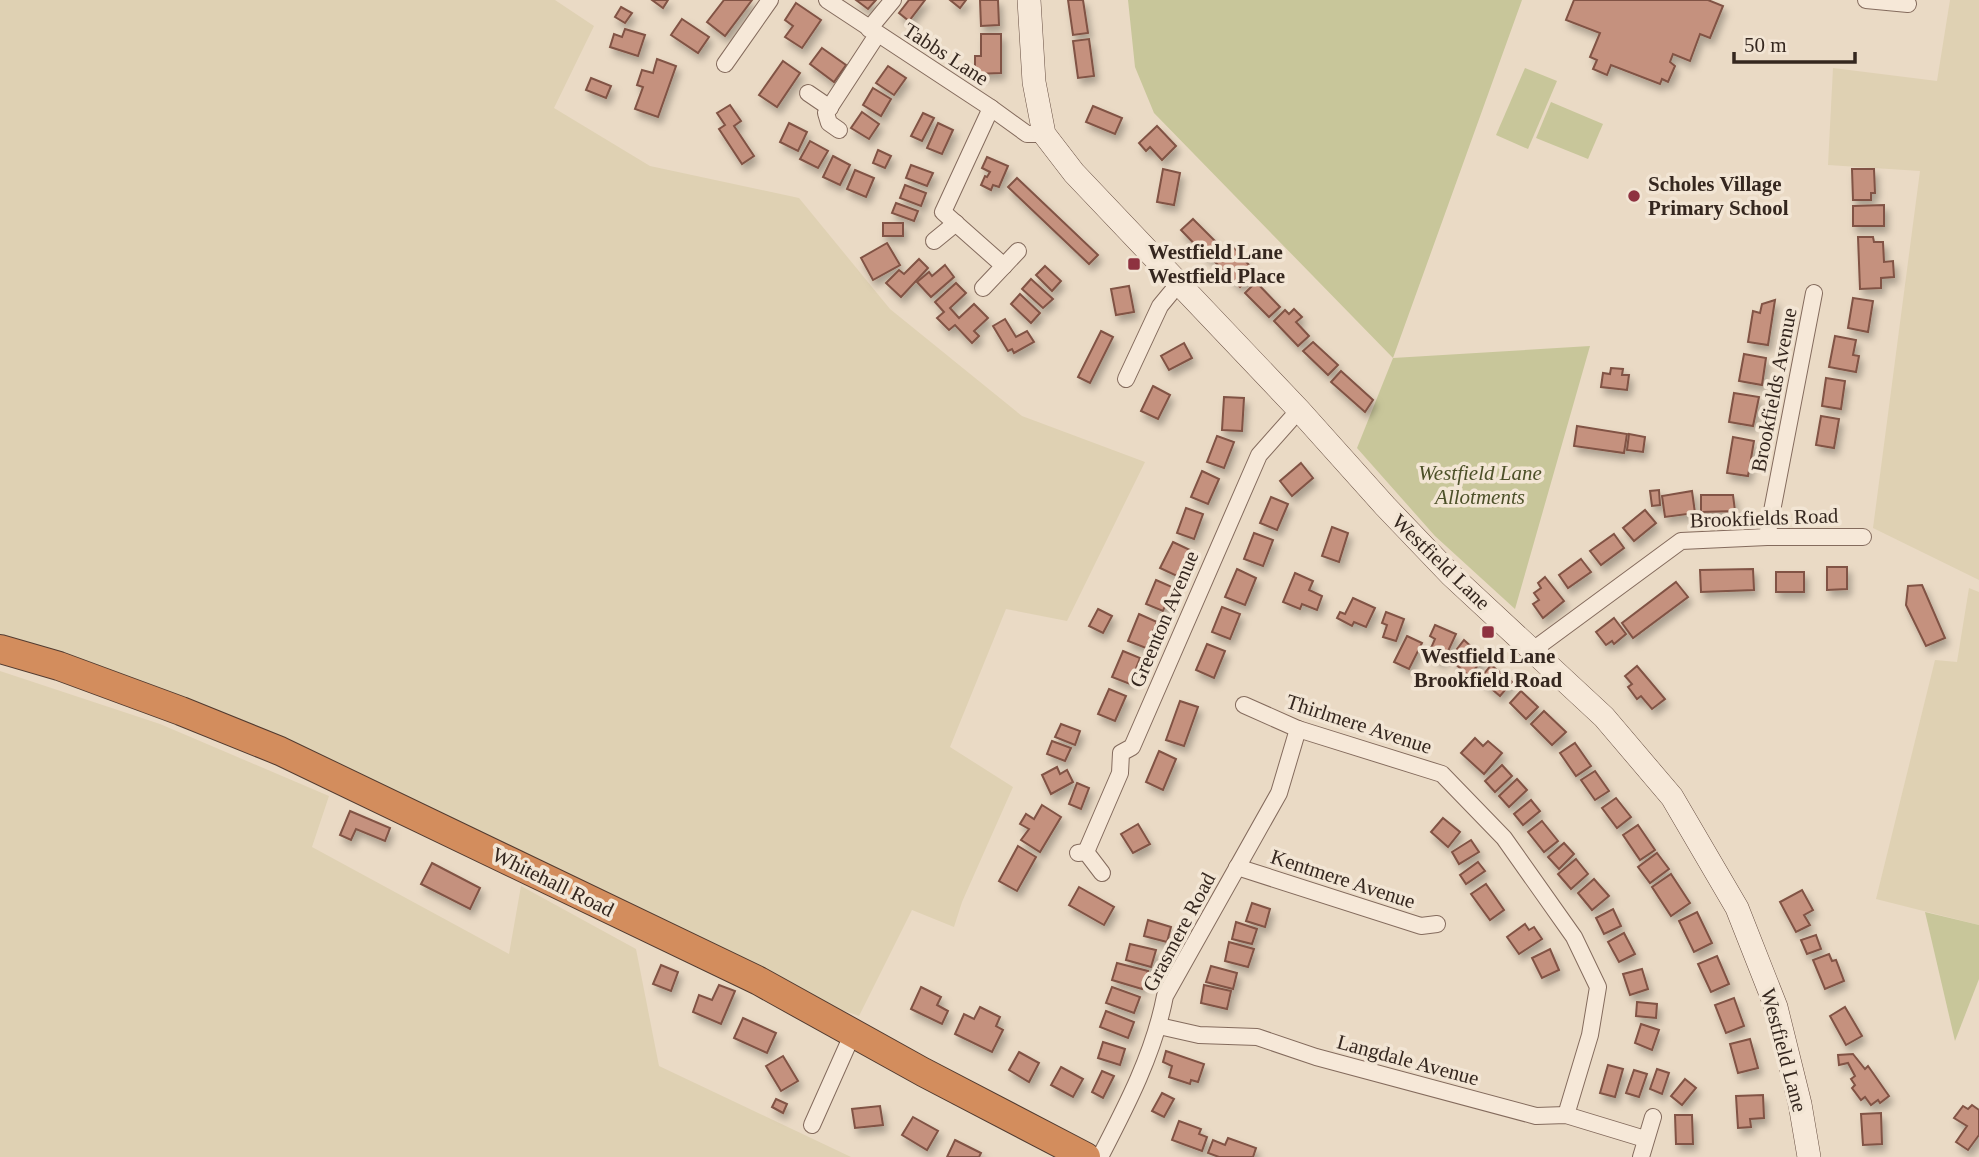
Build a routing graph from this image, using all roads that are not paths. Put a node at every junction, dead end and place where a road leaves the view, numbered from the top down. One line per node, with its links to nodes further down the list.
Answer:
1 (770, 0): 8 (street)
2 (827, 0): 7 (street, Tabbs Lane)
3 (893, 0): 7 (street)
4 (1029, 0): 13 (main road, Westfield Lane)
5 (1866, 0): 6 (street)
6 (1908, 5)
7 (873, 32): 10 (street, Tabbs Lane); 11 (street)
8 (725, 64)
9 (808, 93): 11 (street)
10 (991, 108): 13 (street, Tabbs Lane); 14 (street)
11 (828, 110): 12 (street)
12 (839, 130)
13 (1044, 134): 18 (main road, Westfield Lane)
14 (956, 223): 15 (street); 17 (street)
15 (934, 241)
16 (1018, 251): 17 (street)
17 (1004, 266): 19 (street)
18 (1179, 283): 21 (street); 22 (main road, Westfield Lane)
19 (983, 288)
20 (1814, 293): 23 (street, Brookfields Avenue)
21 (1125, 379)
22 (1299, 410): 26 (main road, Westfield Lane); 30 (street, Greenton Avenue)
23 (1767, 537): 24 (street, Brookfields Road); 26 (street, Brookfields Road)
24 (1863, 537)
25 (0, 649): 33 (highway, Whitehall Road)
26 (1533, 650): 41 (main road, Westfield Lane)
27 (1244, 705): 28 (street, Thirlmere Avenue)
28 (1298, 729): 29 (street, Grasmere Road); 34 (street, Thirlmere Avenue)
29 (1237, 867): 31 (street, Kentmere Avenue); 32 (street, Grasmere Road)
30 (1102, 873)
31 (1437, 924)
32 (1159, 1026): 34 (street, Langdale Avenue); 39 (street, Grasmere Road)
33 (853, 1032): 36 (street); 38 (highway, Whitehall Road)
34 (1566, 1115): 37 (street, Langdale Avenue)
35 (1653, 1117): 37 (street)
36 (812, 1125)
37 (1646, 1139): 40 (street)
38 (1086, 1157)
39 (1101, 1157)
40 (1641, 1157)
41 (1809, 1157)

